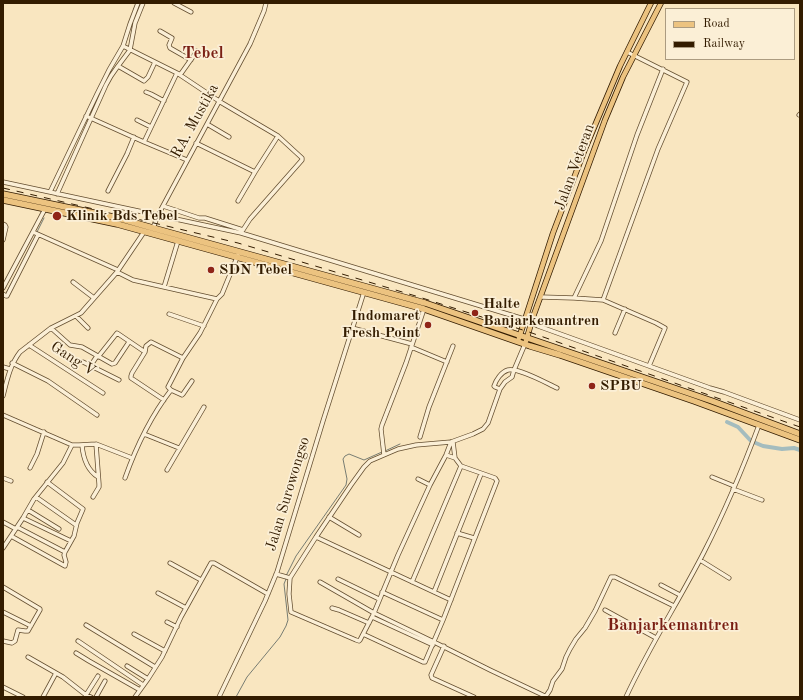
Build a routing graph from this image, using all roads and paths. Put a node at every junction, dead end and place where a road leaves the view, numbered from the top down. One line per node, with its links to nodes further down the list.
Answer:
1 (138, 3): 9 (street)
2 (143, 3): 9 (street)
3 (174, 3): 7 (street)
4 (266, 3): 20 (street, RA. Mustika)
5 (651, 3): 11 (main road, Jalan Veteran)
6 (661, 3): 12 (main road, Jalan Veteran)
7 (191, 12)
8 (160, 32): 13 (street)
9 (127, 48): 14 (street); 15 (street); 21 (street)
10 (197, 51): 13 (street)
11 (627, 52): 12 (street); 46 (main road, Jalan Veteran)
12 (635, 55): 16 (street); 47 (main road, Jalan Veteran)
13 (190, 60): 17 (street)
14 (155, 62): 15 (street); 17 (street)
15 (118, 66): 21 (street)
16 (663, 69): 63 (street); 64 (street)
17 (178, 74): 19 (street); 20 (street)
18 (146, 92): 19 (street)
19 (164, 101): 24 (street)
20 (220, 101): 23 (street, RA. Mustika); 25 (street)
21 (88, 117): 26 (street); 34 (street); 34 (street)
22 (137, 120): 24 (street)
23 (206, 124): 27 (street); 29 (street, RA. Mustika)
24 (151, 127): 28 (street)
25 (278, 136): 31 (street); 43 (street)
26 (134, 137): 28 (street); 33 (street)
27 (228, 137)
28 (144, 142): 30 (street)
29 (196, 143): 30 (street, RA. Mustika); 31 (street)
30 (188, 160): 38 (street, RA. Mustika)
31 (255, 172): 37 (street)
32 (3, 182): 34 (street)
33 (108, 191)
34 (54, 193): 40 (street)
35 (3, 194): 42 (highway)
36 (3, 200): 39 (highway)
37 (238, 201)
38 (163, 206): 40 (street, RA. Mustika); 43 (street)
39 (44, 209): 44 (highway); 45 (street)
40 (158, 215): 42 (street, RA. Mustika); 43 (street)
41 (3, 224): 48 (street)
42 (153, 228): 50 (highway)
43 (242, 231): 69 (street)
44 (144, 232): 49 (highway); 53 (street)
45 (35, 233): 51 (street); 51 (street); 53 (street)
46 (553, 233): 47 (main road); 69 (main road, Jalan Veteran)
47 (563, 238): 60 (main road, Jalan Veteran)
48 (3, 240)
49 (178, 241): 50 (highway); 56 (street)
50 (239, 254): 58 (highway); 62 (street); 76 (highway)
51 (24, 258): 52 (street); 52 (street)
52 (18, 269): 54 (street); 54 (street)
53 (117, 271): 56 (street); 61 (street)
54 (12, 280): 57 (street); 59 (street)
55 (73, 282): 61 (street)
56 (164, 287): 62 (street)
57 (3, 288)
58 (364, 292): 65 (highway); 74 (street, Jalan Surowongso)
59 (4, 295)
60 (541, 297): 63 (street); 70 (main road, Jalan Veteran)
61 (94, 298): 68 (street)
62 (217, 298): 71 (street)
63 (574, 298): 64 (street)
64 (603, 300): 66 (street)
65 (424, 309): 79 (highway); 82 (street)
66 (625, 309): 75 (street); 91 (street)
67 (168, 314): 71 (street)
68 (76, 316): 72 (street); 73 (street)
69 (524, 319): 70 (street); 76 (main road, Jalan Veteran)
70 (532, 323): 77 (main road, Jalan Veteran); 91 (street)
71 (204, 326): 86 (street)
72 (51, 328): 81 (street); 85 (street)
73 (88, 328)
74 (352, 328): 82 (street); 156 (street, Jalan Surowongso)
75 (615, 332)
76 (519, 335): 77 (highway); 79 (main road, Jalan Veteran)
77 (527, 338): 80 (main road, Jalan Veteran); 110 (highway)
78 (129, 342): 84 (street); 85 (street); 85 (street)
79 (517, 342): 80 (highway)
80 (526, 344): 94 (street); 107 (highway)
81 (29, 345): 89 (street); 100 (street, Gang V)
82 (412, 346): 88 (street); 118 (street)
83 (453, 346): 88 (street)
84 (145, 352): 86 (street); 102 (street)
85 (97, 357): 90 (street)
86 (183, 358): 99 (street)
87 (84, 362): 90 (street)
88 (447, 362): 111 (street)
89 (12, 363): 93 (street); 105 (street)
90 (91, 365): 95 (street)
91 (649, 366): 106 (street)
92 (3, 367): 93 (street)
93 (10, 369): 101 (street)
94 (512, 372): 97 (street); 97 (street); 98 (street)
95 (119, 380)
96 (192, 381): 99 (street)
97 (498, 388): 113 (street)
98 (557, 388)
99 (171, 390): 102 (street)
100 (103, 393)
101 (3, 396)
102 (164, 400): 109 (street)
103 (204, 407): 117 (street)
104 (3, 415): 108 (street)
105 (97, 415)
106 (800, 420)
107 (759, 424): 112 (highway); 134 (street)
108 (44, 432): 115 (street); 123 (street)
109 (144, 434): 117 (street); 120 (street)
110 (800, 434)
111 (420, 437)
112 (800, 440)
113 (452, 442): 118 (street); 119 (street); 121 (street)
114 (96, 444): 116 (street); 120 (street); 126 (street)
115 (72, 445): 116 (street); 132 (street)
116 (82, 445): 126 (street)
117 (179, 448): 124 (street)
118 (383, 453): 139 (street)
119 (446, 456): 121 (street); 133 (street)
120 (132, 458): 129 (street)
121 (455, 458): 122 (street)
122 (461, 466): 125 (street); 162 (street)
123 (30, 468)
124 (166, 470)
125 (481, 474): 145 (street); 149 (street)
126 (98, 476): 136 (street)
127 (712, 477): 134 (street)
128 (3, 478): 131 (street)
129 (125, 478)
130 (418, 479): 133 (street)
131 (11, 481)
132 (47, 482): 135 (street); 142 (street)
133 (430, 485): 155 (street)
134 (734, 487): 137 (street); 153 (street)
135 (36, 497): 138 (street); 142 (street)
136 (93, 497)
137 (762, 500)
138 (28, 510): 140 (street); 144 (street)
139 (329, 517): 146 (street); 148 (street)
140 (23, 518): 143 (street); 150 (street)
141 (3, 522): 143 (street)
142 (76, 525): 150 (street)
143 (17, 528): 147 (street); 152 (street)
144 (59, 528)
145 (457, 533): 149 (street); 166 (street)
146 (359, 535)
147 (11, 536): 151 (street); 152 (street)
148 (316, 537): 155 (street); 157 (street)
149 (474, 538): 171 (street)
150 (71, 541): 152 (street)
151 (3, 548)
152 (65, 552)
153 (700, 560): 158 (street); 169 (street)
154 (170, 563): 160 (street)
155 (391, 572): 162 (street); 165 (street)
156 (276, 574): 157 (street); 168 (street, Jalan Surowongso)
157 (287, 577): 185 (street)
158 (730, 578)
159 (338, 579): 170 (street)
160 (201, 580): 168 (street); 173 (street)
161 (320, 582): 177 (street)
162 (412, 582): 166 (street)
163 (661, 585): 169 (street)
164 (3, 587): 182 (street)
165 (382, 592): 170 (street); 178 (street)
166 (434, 592): 171 (street)
167 (158, 593): 173 (street)
168 (268, 594): 210 (street, Jalan Surowongso)
169 (680, 596): 172 (street)
170 (379, 599): 177 (street)
171 (451, 600): 178 (street)
172 (674, 606): 186 (street); 204 (street)
173 (186, 608): 183 (street)
174 (332, 608): 180 (street)
175 (605, 610): 186 (street)
176 (3, 612): 182 (street)
177 (373, 615): 180 (street); 189 (street)
178 (443, 620): 189 (street)
179 (167, 622): 183 (street)
180 (369, 623): 185 (street)
181 (86, 625): 195 (street)
182 (31, 626): 187 (street)
183 (176, 627): 191 (street)
184 (134, 634): 191 (street)
185 (363, 634): 189 (street)
186 (656, 638): 212 (street)
187 (3, 641)
188 (78, 641): 200 (street)
189 (434, 643): 190 (street)
190 (444, 646): 204 (street); 211 (street)
191 (165, 651): 195 (street)
192 (76, 653): 202 (street)
193 (28, 656): 196 (street)
194 (127, 666): 198 (street)
195 (155, 667): 198 (street)
196 (56, 673): 203 (street); 206 (street)
197 (98, 676): 203 (street)
198 (148, 679): 200 (street)
199 (105, 681): 208 (street)
200 (143, 685): 202 (street)
201 (3, 687): 205 (street)
202 (140, 690): 209 (street)
203 (86, 694): 207 (street)
204 (545, 696)
205 (23, 697)
206 (43, 697)
207 (91, 697)
208 (96, 697)
209 (135, 697)
210 (219, 697)
211 (474, 697)
212 (626, 697)

